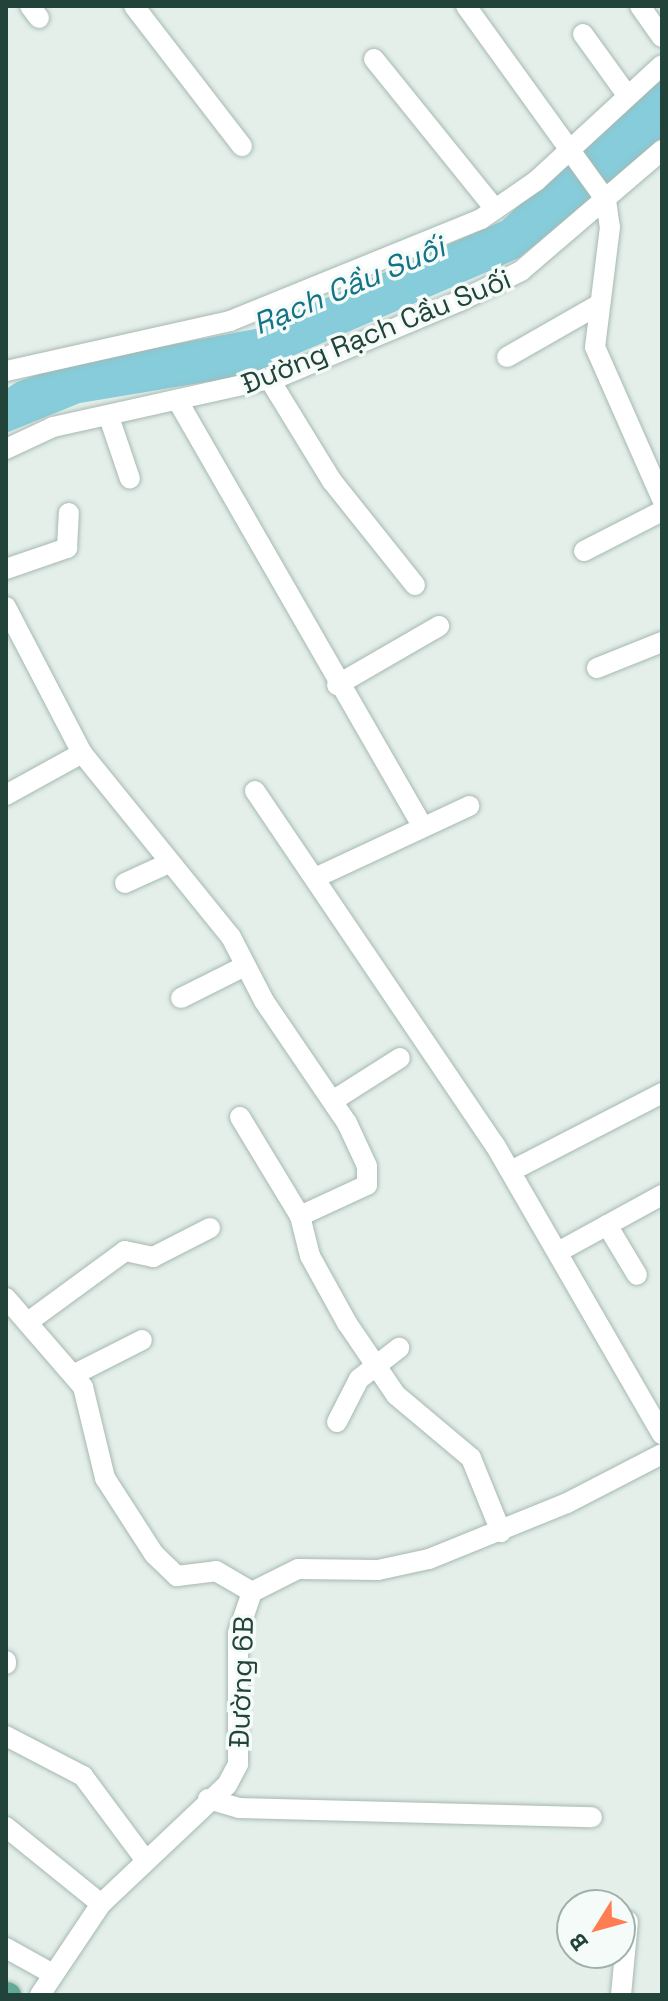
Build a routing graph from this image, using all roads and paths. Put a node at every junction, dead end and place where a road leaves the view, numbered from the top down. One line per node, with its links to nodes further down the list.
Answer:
1 (134, 6): 9 (street)
2 (466, 6): 10 (street)
3 (640, 6): 5 (street)
4 (583, 34): 8 (street)
5 (662, 37)
6 (374, 59): 13 (street)
7 (662, 65): 8 (street)
8 (627, 95): 10 (street)
9 (242, 146)
10 (567, 147): 12 (street); 13 (street)
11 (662, 150): 12 (street, Đường Rạch Cầu Suối)
12 (607, 201): 14 (street); 17 (street, Đường Rạch Cầu Suối)
13 (495, 209): 16 (street)
14 (600, 304): 15 (street); 22 (street)
15 (507, 357)
16 (6, 371)
17 (270, 380): 18 (street, Đường Rạch Cầu Suối); 27 (street)
18 (179, 403): 19 (street, Đường Rạch Cầu Suối); 32 (street)
19 (109, 417): 20 (street, Đường Rạch Cầu Suối); 21 (street)
20 (6, 449)
21 (130, 479)
22 (662, 499)
23 (662, 511): 25 (street)
24 (69, 513): 26 (street)
25 (584, 551)
26 (6, 569)
27 (415, 585)
28 (6, 607): 33 (street)
29 (439, 626): 32 (street)
30 (662, 642): 31 (street)
31 (597, 668)
32 (337, 685): 37 (street)
33 (82, 753): 35 (street); 38 (street)
34 (255, 791): 39 (street)
35 (6, 795)
36 (469, 806): 37 (street)
37 (421, 824): 39 (street)
38 (169, 863): 40 (street); 41 (street)
39 (317, 877): 47 (street)
40 (125, 883)
41 (243, 967): 42 (street); 45 (street)
42 (181, 998)
43 (400, 1058): 45 (street)
44 (662, 1093): 47 (street)
45 (334, 1100): 49 (street)
46 (240, 1117): 49 (street)
47 (511, 1171): 52 (street)
48 (662, 1195): 50 (street)
49 (300, 1216): 58 (street)
50 (607, 1225): 52 (street); 53 (street)
51 (210, 1228): 55 (street)
52 (558, 1252): 61 (street)
53 (637, 1275)
54 (6, 1298): 55 (street)
55 (28, 1322): 59 (street)
56 (142, 1340): 59 (street)
57 (399, 1348): 58 (street)
58 (373, 1363): 60 (street); 63 (street)
59 (75, 1374): 64 (street)
60 (337, 1422)
61 (662, 1434)
62 (662, 1454): 63 (street, Đường 6B)
63 (501, 1532): 64 (street, Đường 6B)
64 (252, 1592): 66 (street, Đường 6B)
65 (6, 1736): 69 (street)
66 (208, 1799): 67 (street); 69 (street, Đường 6B)
67 (592, 1817)
68 (6, 1827): 70 (street)
69 (144, 1858): 70 (street, Đường 6B)
70 (101, 1904): 73 (street, Đường 6B)
71 (6, 1948): 73 (street)
72 (623, 1969): 75 (street)
73 (53, 1974): 74 (street, Đường 6B)
74 (40, 1995)
75 (621, 1995)

